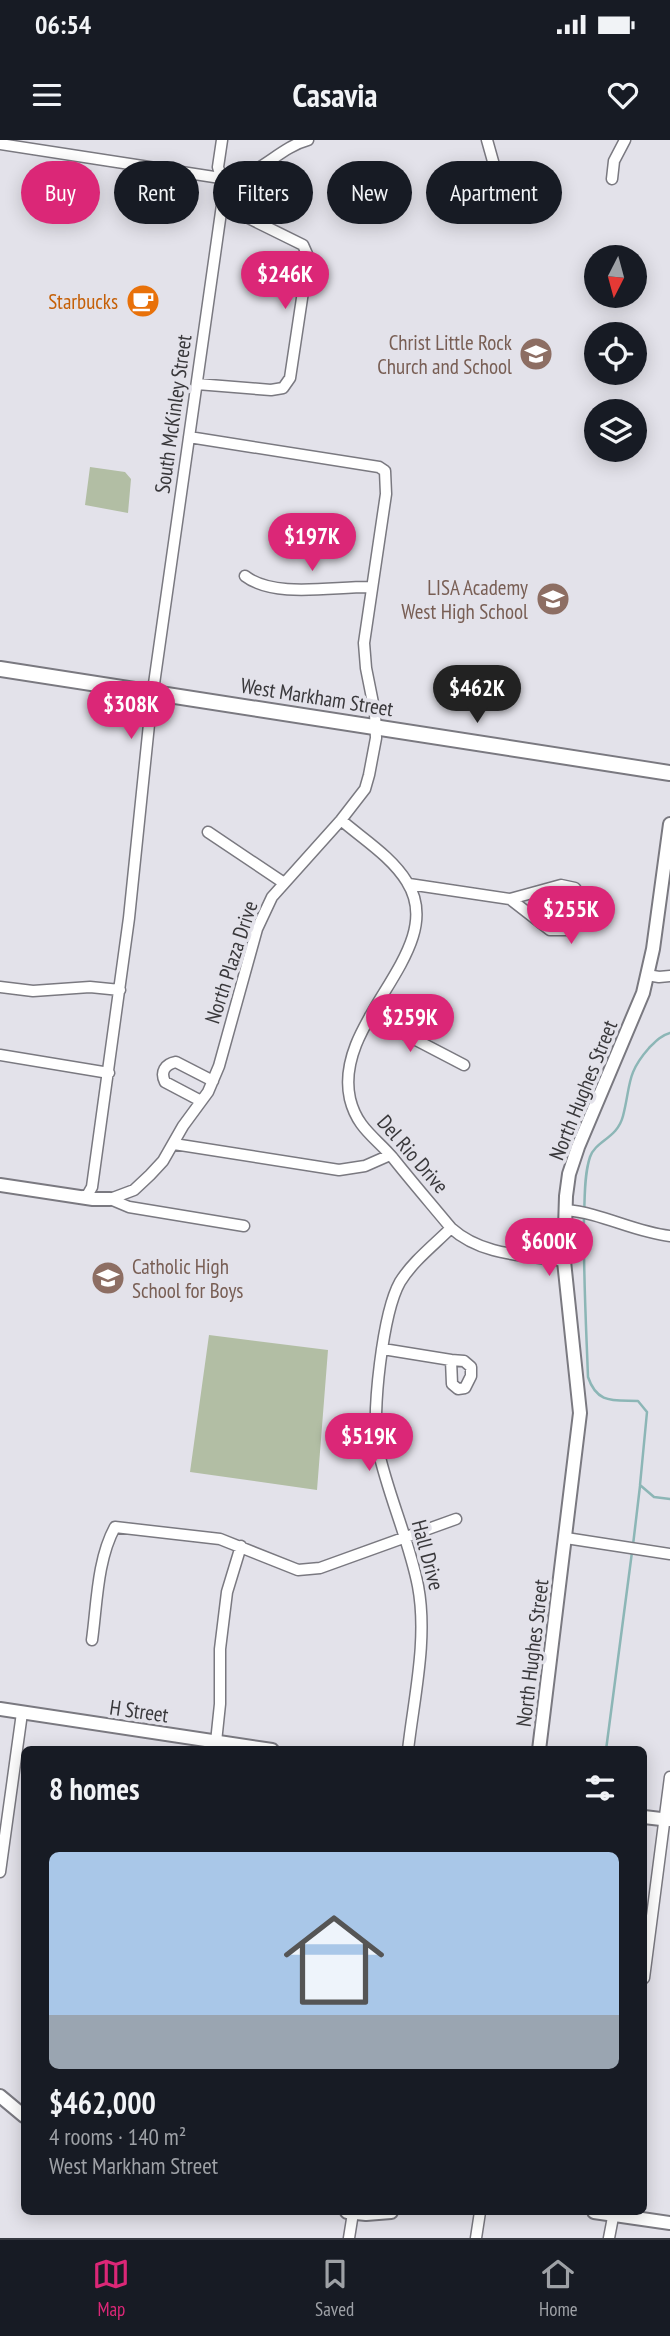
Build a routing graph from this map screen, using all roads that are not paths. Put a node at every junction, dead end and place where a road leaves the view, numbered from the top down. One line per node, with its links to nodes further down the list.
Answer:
1 (222, 140): 6 (street, South McKinley Street)
2 (487, 140): 8 (street)
3 (625, 140): 10 (street)
4 (304, 141): 7 (street)
5 (0, 144): 9 (street)
6 (219, 161)
7 (269, 161)
8 (493, 161)
9 (213, 177)
10 (612, 179)
11 (219, 224): 13 (street, South McKinley Street)
12 (260, 224): 13 (street)
13 (197, 384): 14 (street, South McKinley Street)
14 (189, 437): 16 (street, North Plaza Drive); 18 (street, South McKinley Street)
15 (245, 576): 16 (street)
16 (372, 587): 19 (street, North Plaza Drive)
17 (0, 669): 18 (main road, West Markham Street)
18 (152, 693): 19 (main road, West Markham Street); 30 (street, South McKinley Street)
19 (376, 727): 20 (main road, West Markham Street); 21 (street, North Plaza Drive)
20 (670, 773)
21 (341, 820): 24 (street, North Plaza Drive); 25 (street)
22 (670, 824): 27 (street, North Hughes Street)
23 (208, 832): 24 (street)
24 (284, 883): 35 (street, North Plaza Drive)
25 (409, 884): 26 (street); 31 (street, Del Rio Drive)
26 (510, 899): 26 (street)
27 (647, 975): 28 (street); 42 (street, North Hughes Street)
28 (670, 976)
29 (0, 987): 30 (street)
30 (120, 990): 34 (street, South McKinley Street)
31 (370, 1016): 33 (street); 38 (street, Del Rio Drive)
32 (0, 1055): 34 (street)
33 (464, 1065)
34 (109, 1073): 40 (street, South McKinley Street)
35 (213, 1081): 36 (street, North Plaza Drive); 36 (street)
36 (201, 1101): 37 (street, North Plaza Drive)
37 (174, 1144): 38 (street); 41 (street, North Plaza Drive)
38 (390, 1155): 44 (street, Del Rio Drive)
39 (0, 1185): 40 (street)
40 (82, 1197): 41 (street)
41 (110, 1199): 43 (street)
42 (578, 1211): 45 (street); 46 (street, North Hughes Street)
43 (244, 1226)
44 (451, 1228): 46 (street, Del Rio Drive); 47 (street, Hall Drive)
45 (670, 1236)
46 (564, 1261): 50 (street, North Hughes Street)
47 (383, 1349): 48 (street); 51 (street, Hall Drive)
48 (452, 1360)
49 (456, 1519): 51 (street)
50 (566, 1538): 53 (street); 60 (street, North Hughes Street)
51 (405, 1539): 52 (street); 59 (street, Hall Drive)
52 (241, 1546): 54 (street); 57 (street)
53 (670, 1554)
54 (92, 1640)
55 (0, 1709): 56 (street, H Street)
56 (22, 1713): 57 (street, H Street); 64 (street)
57 (216, 1742): 58 (street, H Street)
58 (244, 1746)
59 (408, 1746)
60 (540, 1746)
61 (670, 1777): 63 (street)
62 (647, 1817): 63 (street)
63 (667, 1820): 65 (street)
64 (0, 1872)
65 (647, 1957)
66 (0, 2096): 67 (street)
67 (21, 2114)
68 (350, 2215): 73 (street)
69 (480, 2215): 74 (street)
70 (613, 2215): 75 (street)
71 (626, 2215): 72 (street)
72 (670, 2222)
73 (349, 2238)
74 (477, 2238)
75 (610, 2238)

